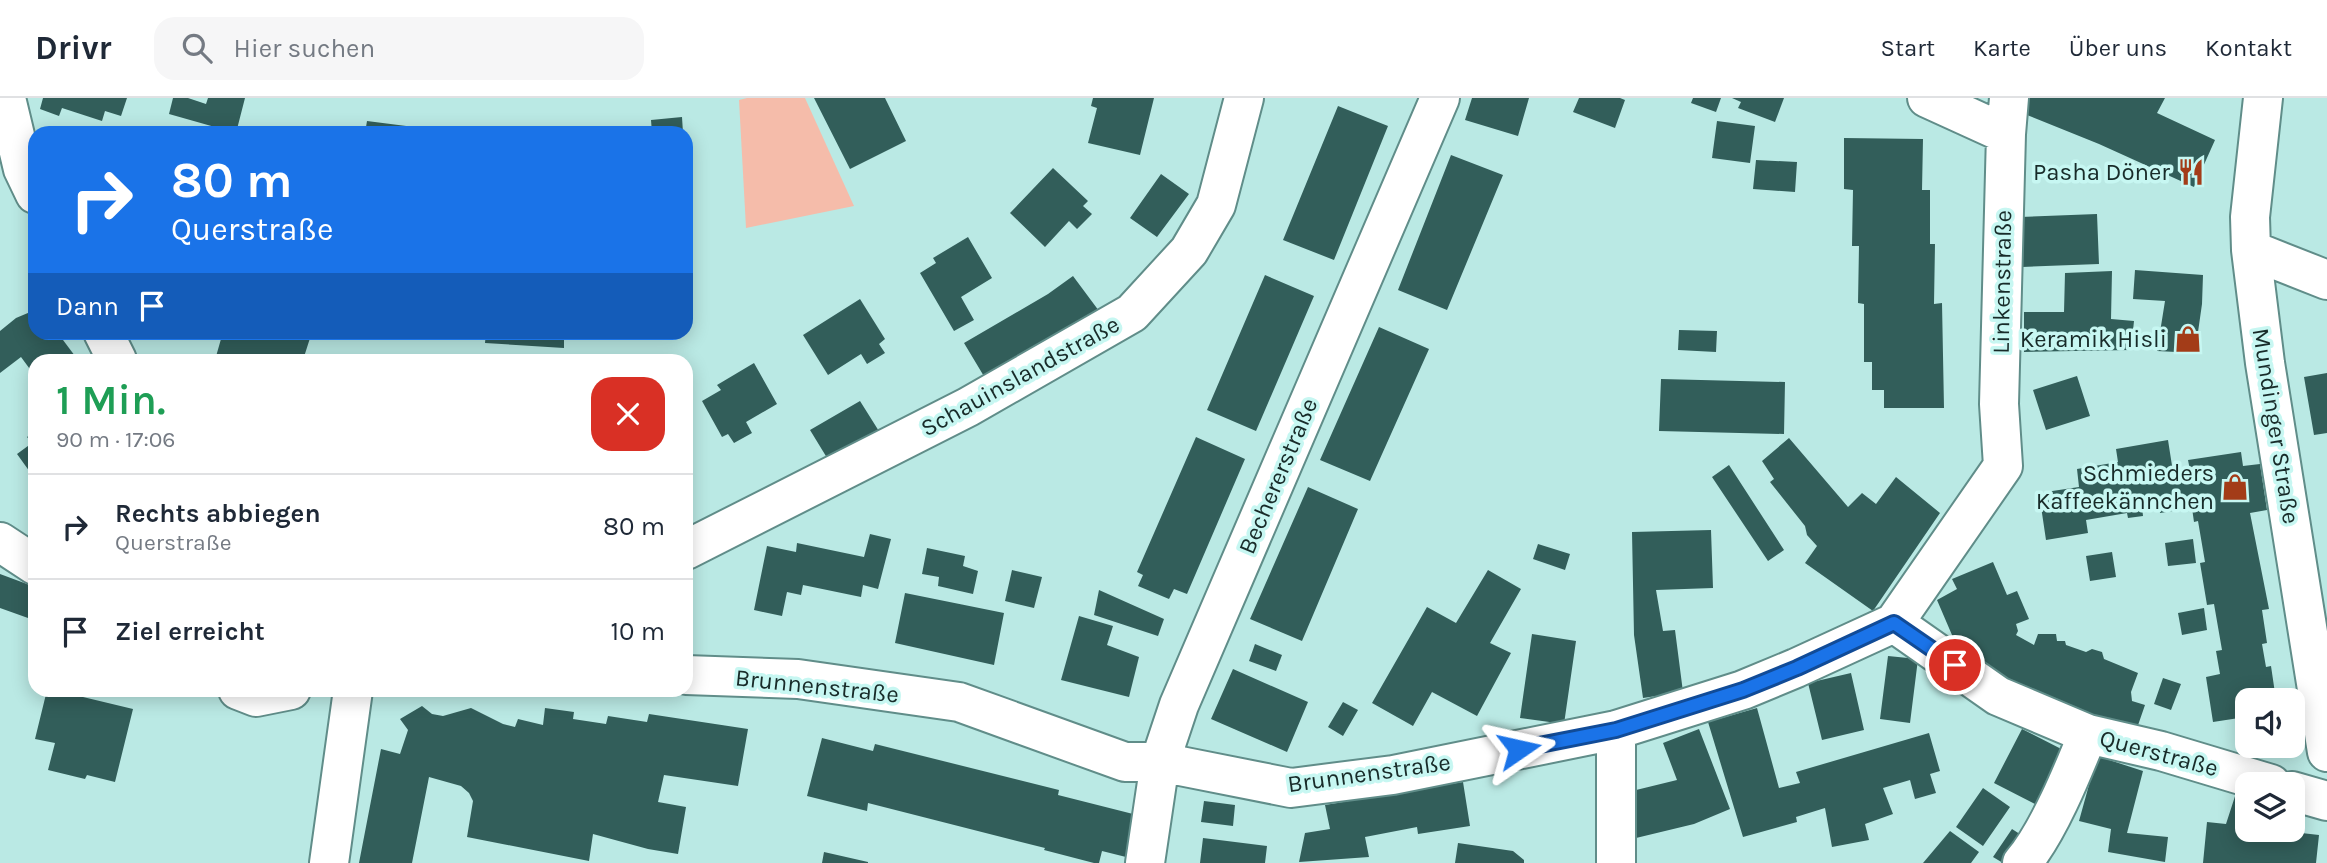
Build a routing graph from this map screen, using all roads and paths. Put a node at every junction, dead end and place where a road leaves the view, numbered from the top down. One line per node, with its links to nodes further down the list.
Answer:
1 (6, 98): 7 (street)
2 (1244, 98): 11 (street, Schauinslandstraße)
3 (1440, 98): 19 (street, Bechererstraße)
4 (1927, 98): 6 (street)
5 (2263, 98): 8 (street, Mundinger Straße)
6 (2007, 116): 13 (street, Linkenstraße)
7 (28, 179)
8 (2252, 250): 9 (street); 18 (street, Mundinger Straße)
9 (2327, 280)
10 (0, 542): 12 (street)
11 (693, 546)
12 (28, 560)
13 (1894, 623): 16 (street, Brunnenstraße); 17 (street, Querstraße)
14 (693, 675): 19 (street, Brunnenstraße)
15 (352, 697): 23 (street)
16 (1616, 730): 19 (street, Brunnenstraße); 25 (street)
17 (2088, 734): 20 (street, Querstraße); 26 (street, Querstraße)
18 (2327, 752)
19 (1160, 762): 24 (street, Bechererstraße)
20 (2235, 773)
21 (2305, 795): 22 (street)
22 (2327, 801)
23 (329, 863)
24 (1146, 863)
25 (1616, 863)
26 (2022, 863)

